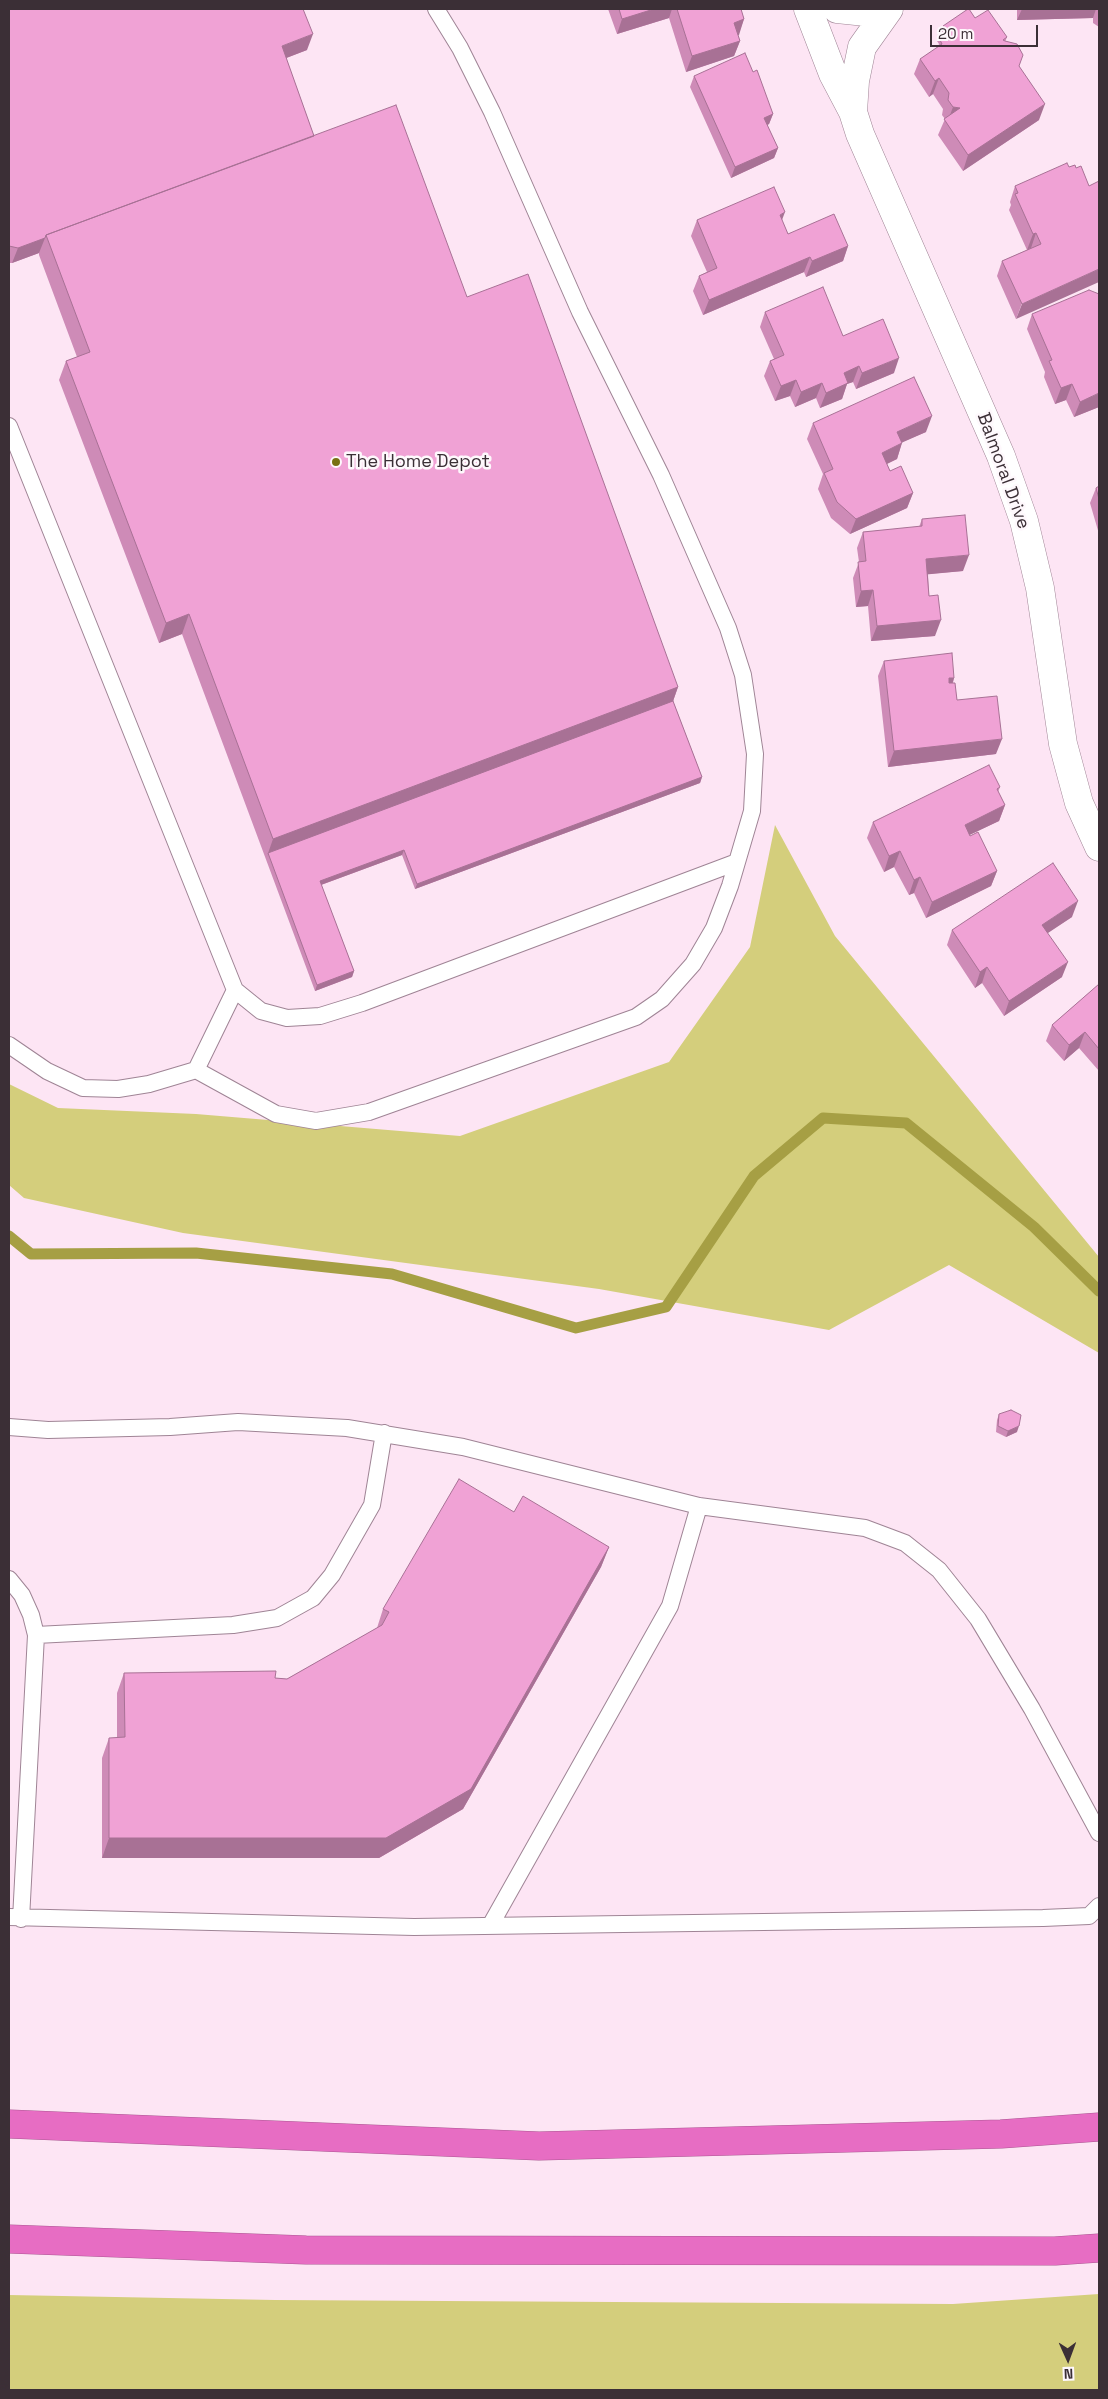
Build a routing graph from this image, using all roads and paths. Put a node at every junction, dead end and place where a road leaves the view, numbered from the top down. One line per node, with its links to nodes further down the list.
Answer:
1 (436, 9): 9 (lane)
2 (808, 9): 6 (street, Balmoral Drive)
3 (837, 9): 4 (street)
4 (883, 9)
5 (889, 9): 6 (street, Balmoral Drive)
6 (853, 112): 8 (street, Balmoral Drive)
7 (9, 426): 10 (lane)
8 (1099, 847)
9 (737, 862): 10 (lane); 12 (lane)
10 (235, 990): 12 (lane)
11 (9, 1045): 12 (lane)
12 (196, 1070)
13 (9, 1427): 14 (lane)
14 (384, 1433): 15 (lane); 17 (lane)
15 (699, 1506): 18 (lane); 21 (lane)
16 (9, 1579): 17 (lane)
17 (36, 1636): 20 (lane)
18 (1099, 1833)
19 (1099, 1906): 21 (lane)
20 (15, 1918): 21 (lane)
21 (490, 1926)
22 (9, 2124): 23 (highway)
23 (1099, 2127)
24 (9, 2239): 25 (highway)
25 (1099, 2248)

